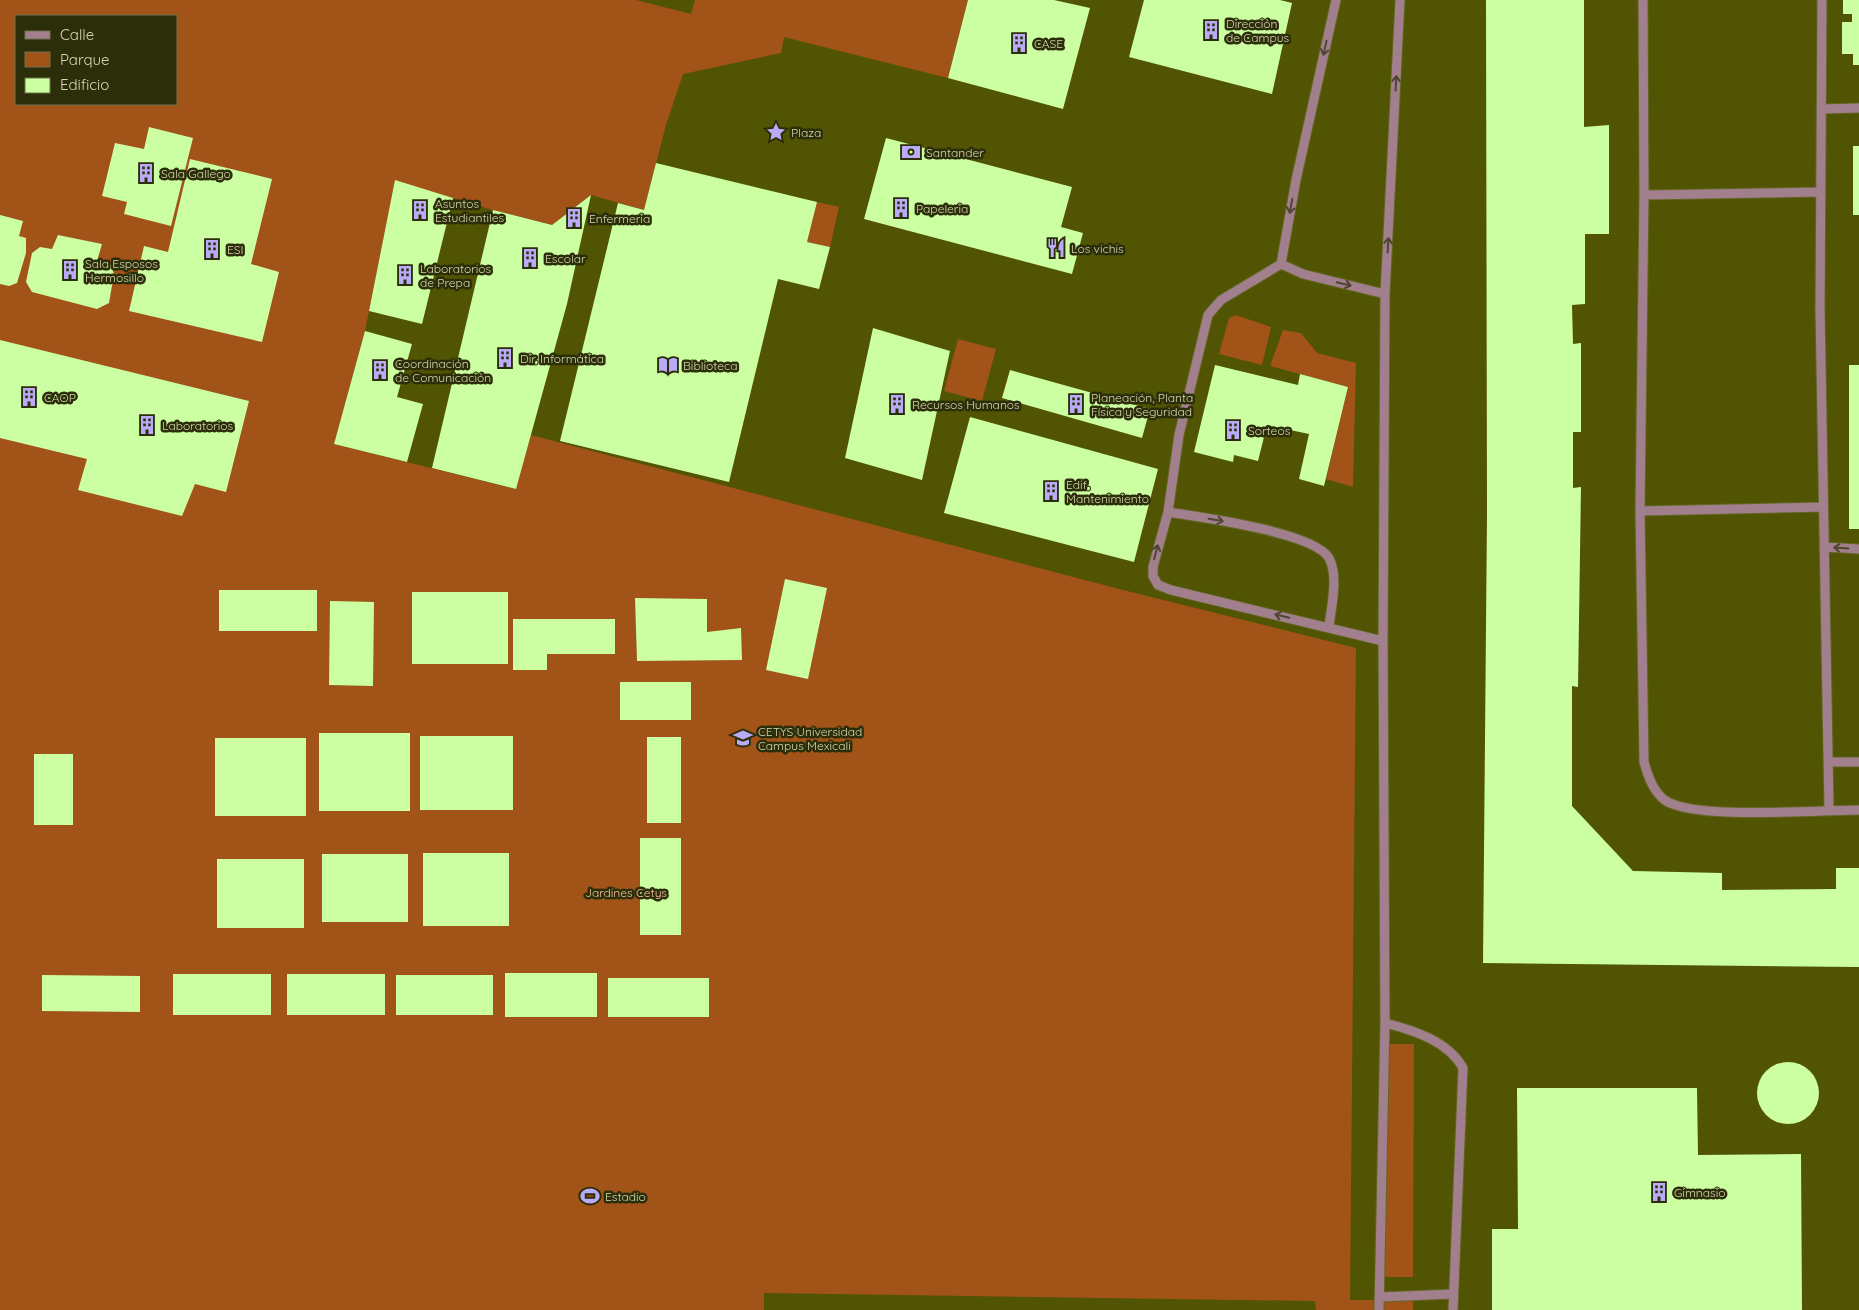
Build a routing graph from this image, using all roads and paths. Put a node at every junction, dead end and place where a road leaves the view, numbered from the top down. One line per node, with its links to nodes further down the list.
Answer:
1 (1336, 0): 9 (lane, one-way to 9)
2 (1400, 0): 10 (lane, one-way to 2)
3 (1643, 0): 8 (lane)
4 (1822, 0): 6 (lane)
5 (1859, 108): 6 (lane)
6 (1821, 109): 7 (lane)
7 (1820, 192): 8 (lane); 11 (lane)
8 (1644, 195): 12 (lane)
9 (1281, 264): 10 (lane, one-way to 10); 13 (lane)
10 (1385, 294): 17 (lane)
11 (1823, 507): 12 (lane); 14 (lane)
12 (1640, 511): 20 (lane)
13 (1168, 512): 16 (lane, one-way to 16); 16 (lane, one-way to 13)
14 (1824, 547): 15 (lane, one-way to 14); 18 (lane)
15 (1859, 549)
16 (1329, 627): 17 (lane)
17 (1382, 642): 22 (lane)
18 (1829, 762): 19 (lane); 20 (lane)
19 (1859, 762)
20 (1829, 810): 21 (lane)
21 (1859, 810)
22 (1385, 1023): 23 (lane); 24 (lane)
23 (1453, 1294): 24 (lane); 26 (lane)
24 (1380, 1298): 25 (lane)
25 (1380, 1310)
26 (1453, 1310)

